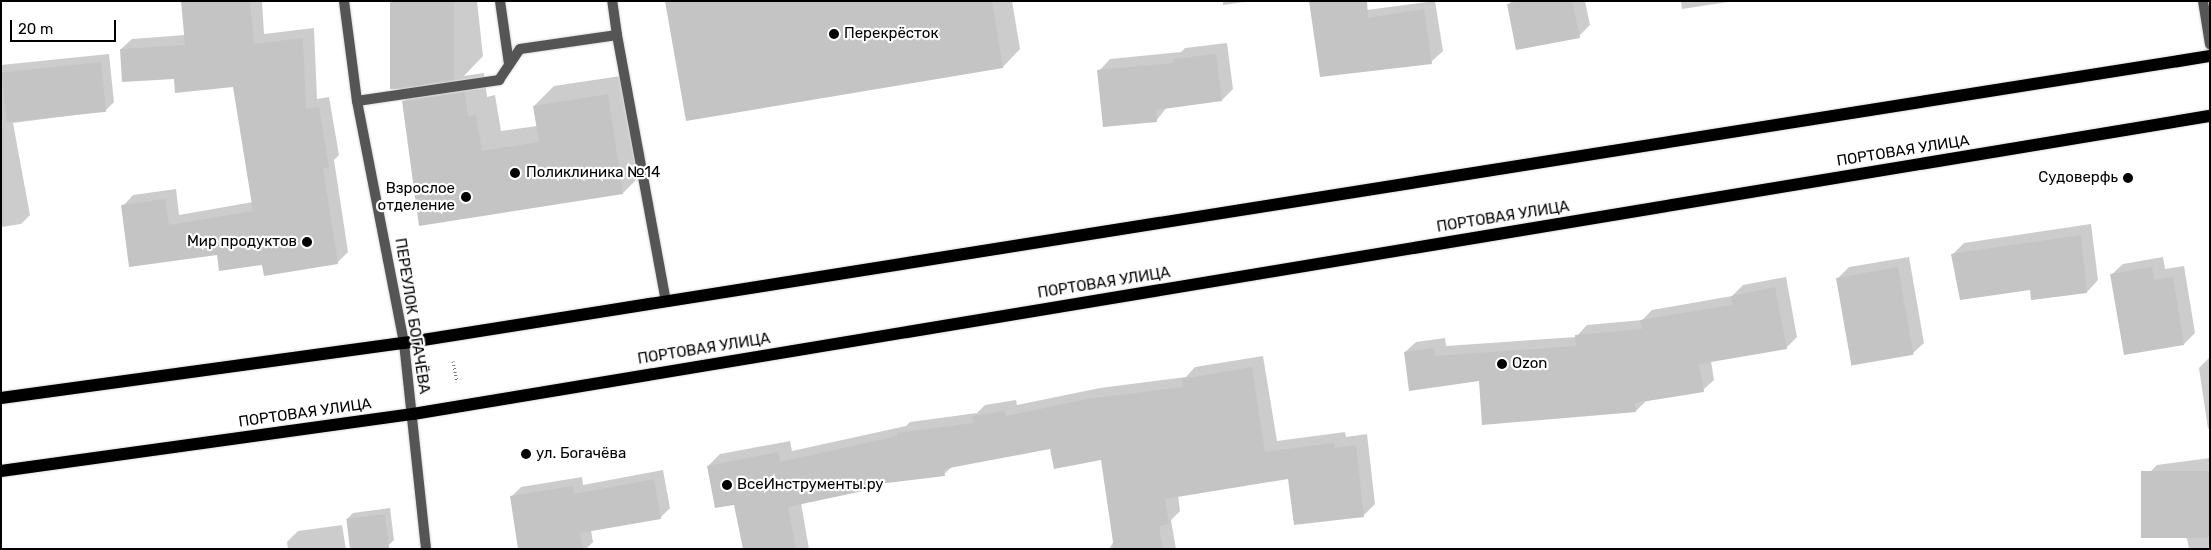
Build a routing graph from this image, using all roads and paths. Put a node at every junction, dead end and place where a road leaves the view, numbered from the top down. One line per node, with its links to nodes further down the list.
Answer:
1 (344, 1): 9 (street, ПЕРЕУЛОК БОГАЧЁВА)
2 (500, 1): 8 (street)
3 (612, 1): 5 (street)
4 (2204, 1): 6 (street)
5 (617, 35): 8 (street); 11 (street)
6 (2210, 44)
7 (2210, 56): 11 (main road)
8 (509, 64): 9 (street)
9 (357, 102): 13 (street, ПЕРЕУЛОК БОГАЧЁВА)
10 (2210, 116): 15 (main road, ПОРТОВАЯ УЛИЦА)
11 (666, 302): 12 (main road)
12 (448, 336): 13 (main road); 15 (path)
13 (404, 343): 14 (main road); 16 (street, ПЕРЕУЛОК БОГАЧЁВА)
14 (1, 398)
15 (462, 406): 16 (main road, ПОРТОВАЯ УЛИЦА)
16 (413, 414): 17 (main road, ПОРТОВАЯ УЛИЦА); 18 (street, ПЕРЕУЛОК БОГАЧЁВА)
17 (1, 471)
18 (426, 549)

